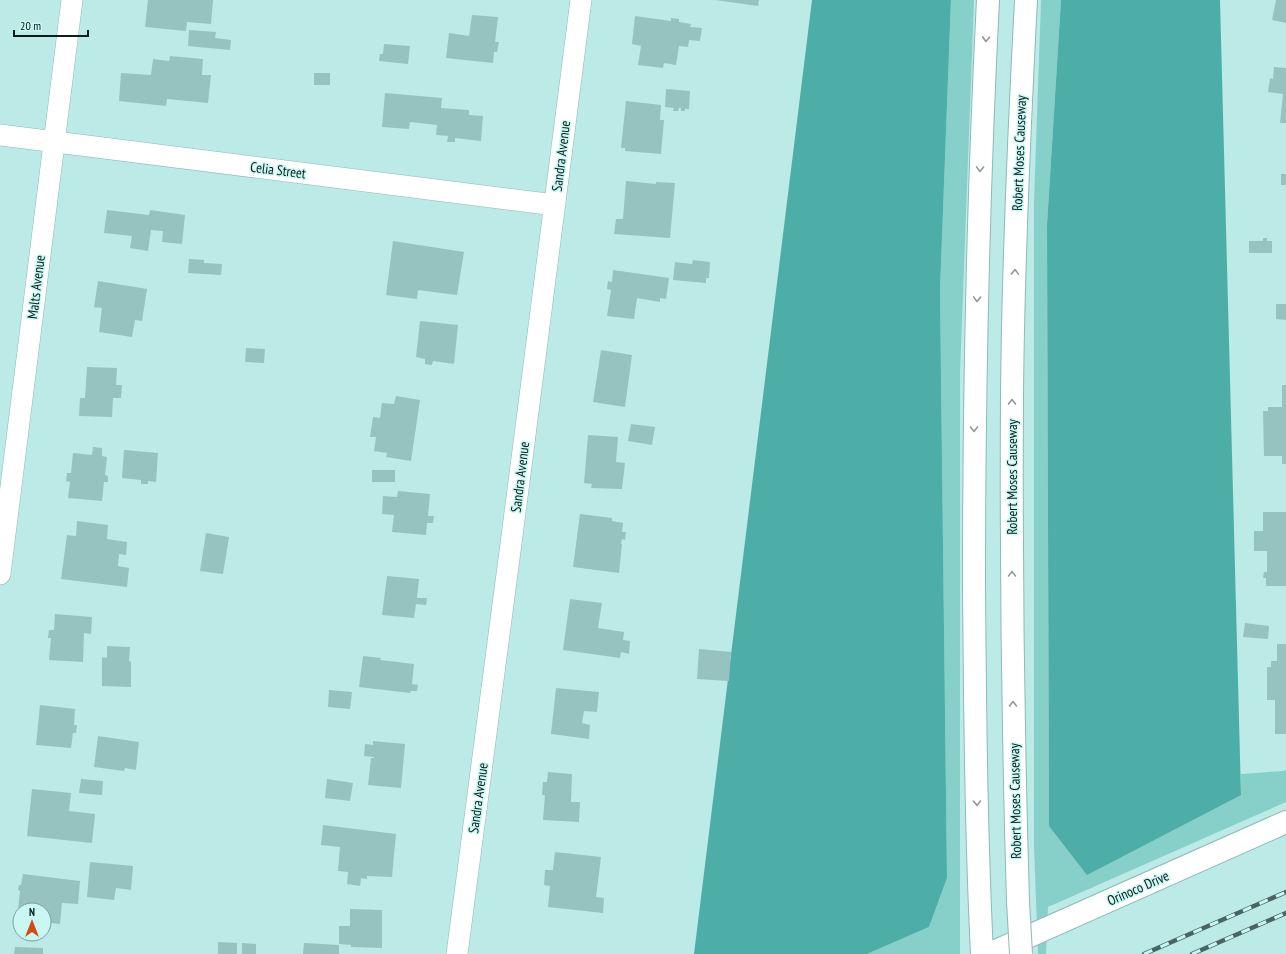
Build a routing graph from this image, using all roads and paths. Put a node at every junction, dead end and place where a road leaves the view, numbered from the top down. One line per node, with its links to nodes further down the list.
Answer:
1 (72, 0): 6 (street, Malts Avenue)
2 (580, 0): 7 (street, Sandra Avenue)
3 (988, 0): 11 (main road, one-way to 11)
4 (1026, 0): 13 (main road, Robert Moses Causeway, one-way to 4, bridge)
5 (0, 135): 6 (street, Celia Street)
6 (54, 142): 7 (street, Celia Street); 8 (street, Malts Avenue)
7 (555, 205): 10 (street, Sandra Avenue)
8 (0, 574)
9 (1286, 822): 12 (main road, Orinoco Drive)
10 (457, 954)
11 (982, 954)
12 (989, 954)
13 (1021, 954)

